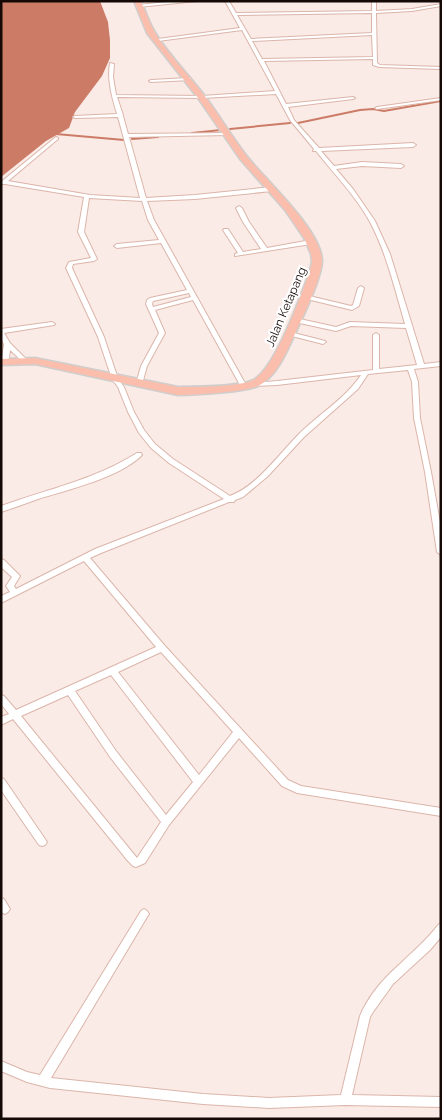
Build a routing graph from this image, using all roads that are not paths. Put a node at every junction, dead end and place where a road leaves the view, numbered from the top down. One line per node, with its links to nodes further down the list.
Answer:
1 (195, 1): 4 (street)
2 (227, 1): 7 (street)
3 (374, 1): 6 (street)
4 (138, 4): 10 (main road, Jalan Ketapang)
5 (441, 5): 6 (street)
6 (374, 12): 7 (street); 9 (street)
7 (234, 14): 8 (street)
8 (242, 29): 10 (street); 11 (street)
9 (374, 34): 11 (street); 12 (street)
10 (158, 40): 16 (main road, Jalan Ketapang)
11 (250, 40): 13 (street)
12 (375, 58): 13 (street); 15 (street)
13 (261, 60): 18 (street)
14 (112, 64): 19 (street)
15 (441, 68)
16 (189, 80): 17 (street); 20 (main road, Jalan Ketapang)
17 (151, 81)
18 (278, 92): 20 (street); 23 (street)
19 (114, 96): 20 (street); 25 (street)
20 (202, 98): 27 (main road, Jalan Ketapang)
21 (353, 98): 23 (street)
22 (441, 99): 24 (street)
23 (284, 106): 31 (street)
24 (377, 108)
25 (120, 115): 26 (street); 28 (street)
26 (75, 117)
27 (228, 134): 28 (street); 35 (main road, Jalan Ketapang)
28 (126, 136): 37 (street)
29 (56, 138): 34 (street)
30 (413, 145): 31 (street)
31 (315, 150): 33 (street)
32 (401, 166): 33 (street)
33 (332, 168): 51 (street)
34 (2, 183): 36 (street)
35 (272, 189): 37 (street); 41 (main road, Jalan Ketapang)
36 (87, 196): 37 (street); 64 (street)
37 (143, 200): 40 (street)
38 (239, 208): 43 (street)
39 (226, 230): 43 (street)
40 (162, 241): 42 (street); 45 (street)
41 (311, 242): 43 (street); 46 (main road, Jalan Ketapang)
42 (117, 246)
43 (265, 250)
44 (361, 288): 46 (street)
45 (191, 291): 47 (street); 48 (street)
46 (305, 297): 49 (main road, Jalan Ketapang)
47 (195, 298): 48 (street); 67 (street)
48 (151, 309): 65 (street)
49 (295, 320): 51 (street); 53 (main road, Jalan Ketapang)
50 (52, 324): 52 (street)
51 (408, 326): 60 (street)
52 (1, 332): 56 (street)
53 (290, 334): 55 (street); 66 (main road, Jalan Ketapang)
54 (376, 336): 62 (street)
55 (323, 342)
56 (7, 344): 57 (street); 58 (street)
57 (24, 360): 58 (main road); 64 (main road)
58 (2, 362)
59 (441, 364): 60 (street)
60 (421, 366): 61 (street)
61 (410, 367): 62 (street); 71 (street)
62 (376, 372): 63 (street)
63 (366, 373): 66 (street); 69 (street)
64 (115, 379): 65 (main road); 69 (street)
65 (139, 384): 67 (main road)
66 (255, 384): 67 (main road)
67 (243, 385)
68 (139, 455): 70 (street)
69 (231, 500): 72 (street)
70 (1, 508)
71 (441, 552)
72 (85, 558): 74 (street); 76 (street)
73 (1, 562): 74 (street)
74 (14, 593): 75 (street)
75 (1, 600)
76 (162, 648): 77 (street); 82 (street)
77 (112, 670): 78 (street); 83 (street)
78 (69, 690): 80 (street); 86 (street)
79 (1, 698): 80 (street)
80 (13, 714): 81 (street); 86 (street)
81 (1, 720)
82 (238, 732): 83 (street); 85 (street)
83 (198, 781): 86 (street)
84 (1, 782): 87 (street)
85 (441, 812)
86 (166, 822)
87 (42, 842)
88 (144, 914): 91 (street)
89 (441, 928): 92 (street)
90 (1, 1066): 91 (street)
91 (43, 1081): 92 (street)
92 (345, 1100): 93 (street)
93 (441, 1102)

